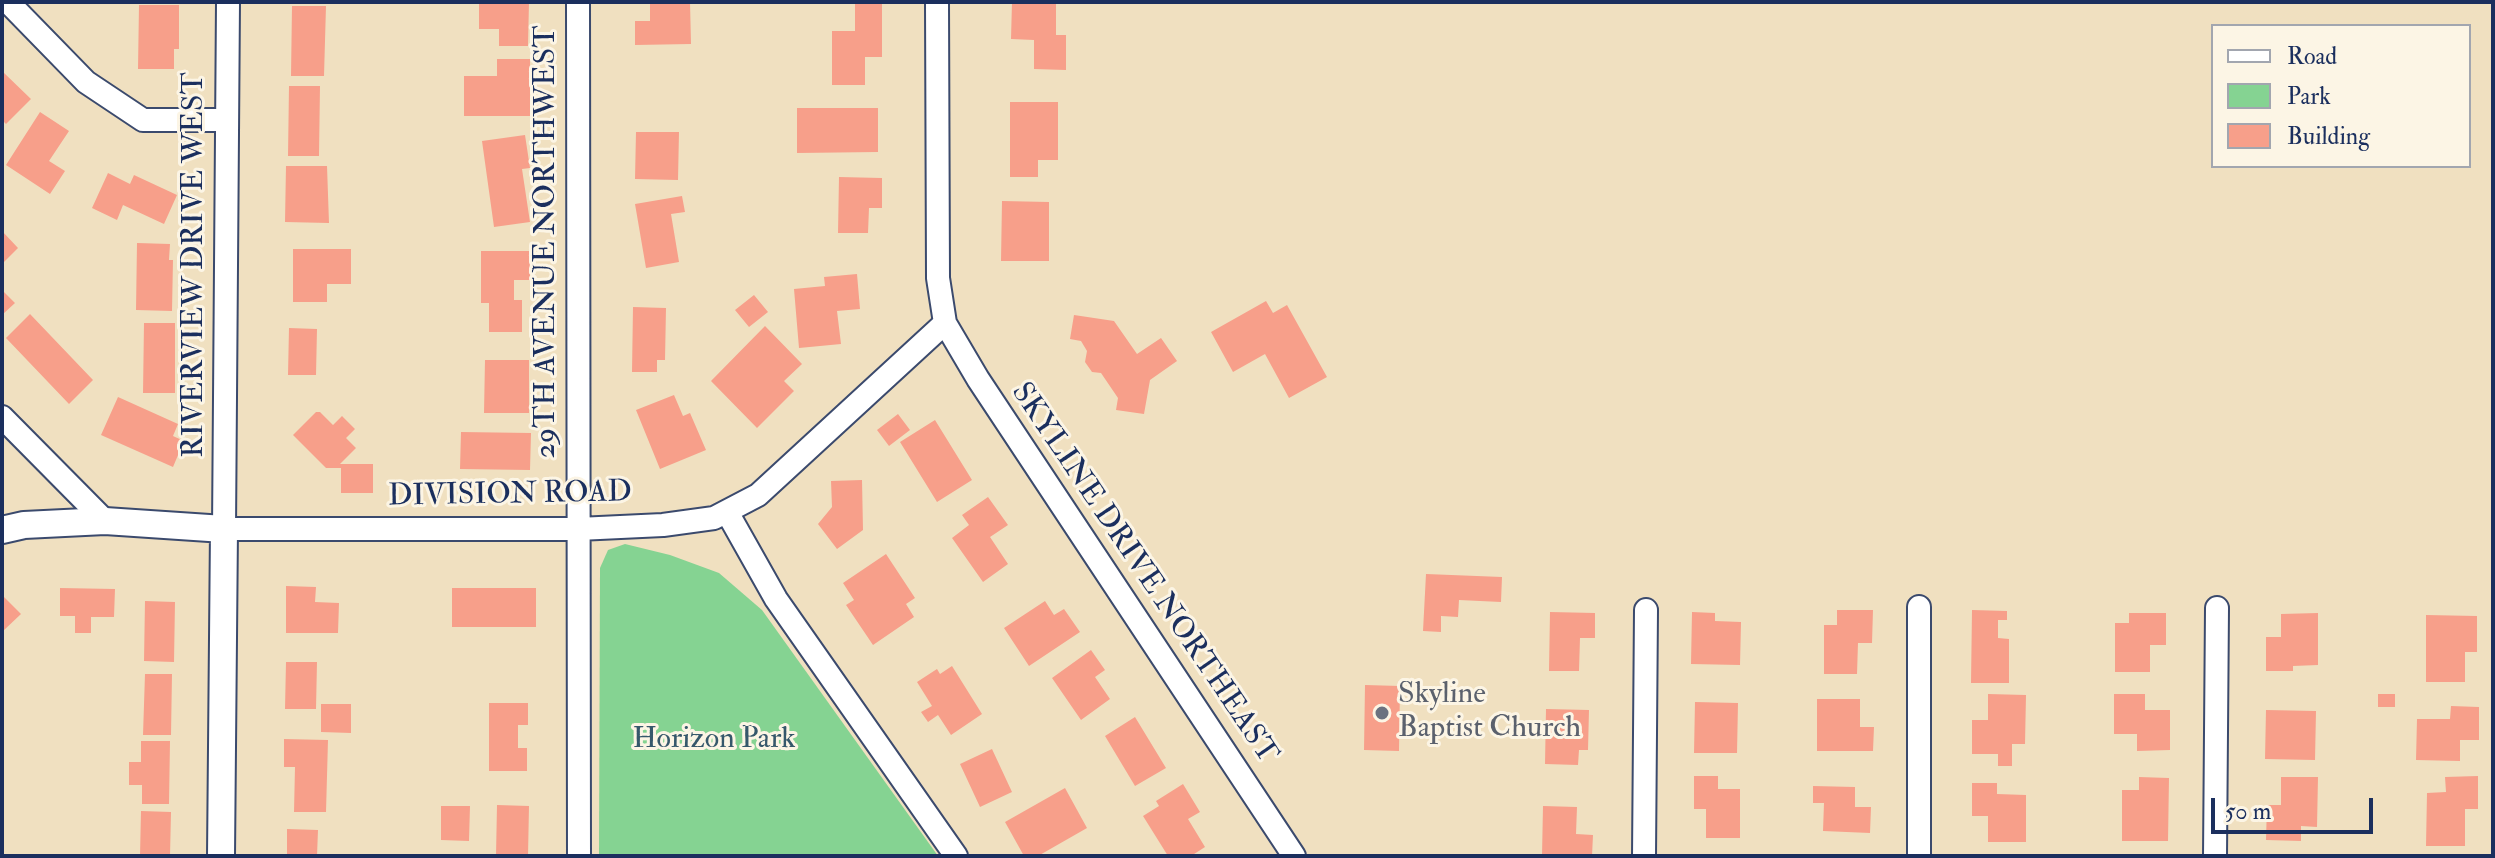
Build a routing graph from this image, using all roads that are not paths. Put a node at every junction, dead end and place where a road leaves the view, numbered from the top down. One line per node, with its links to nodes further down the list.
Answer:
1 (8, 2): 5 (street)
2 (228, 2): 5 (street, RIVERVIEW DRIVE WEST)
3 (578, 2): 11 (street, 29TH AVENUE NORTHWEST)
4 (937, 2): 6 (street)
5 (227, 120): 10 (street, RIVERVIEW DRIVE WEST)
6 (945, 323): 8 (street, DIVISION ROAD); 19 (street, SKYLINE DRIVE NORTHEAST)
7 (2, 417): 9 (street)
8 (727, 512): 11 (street, DIVISION ROAD); 18 (street)
9 (105, 521): 10 (street, DIVISION ROAD); 12 (street, DIVISION ROAD)
10 (224, 529): 11 (street, DIVISION ROAD); 16 (street)
11 (578, 529): 17 (street, 29TH AVENUE NORTHWEST)
12 (2, 530)
13 (1919, 607): 21 (street)
14 (2217, 608): 22 (street)
15 (1646, 610): 20 (street)
16 (221, 856)
17 (579, 856)
18 (956, 856)
19 (1294, 856)
20 (1644, 856)
21 (1919, 856)
22 (2215, 856)

